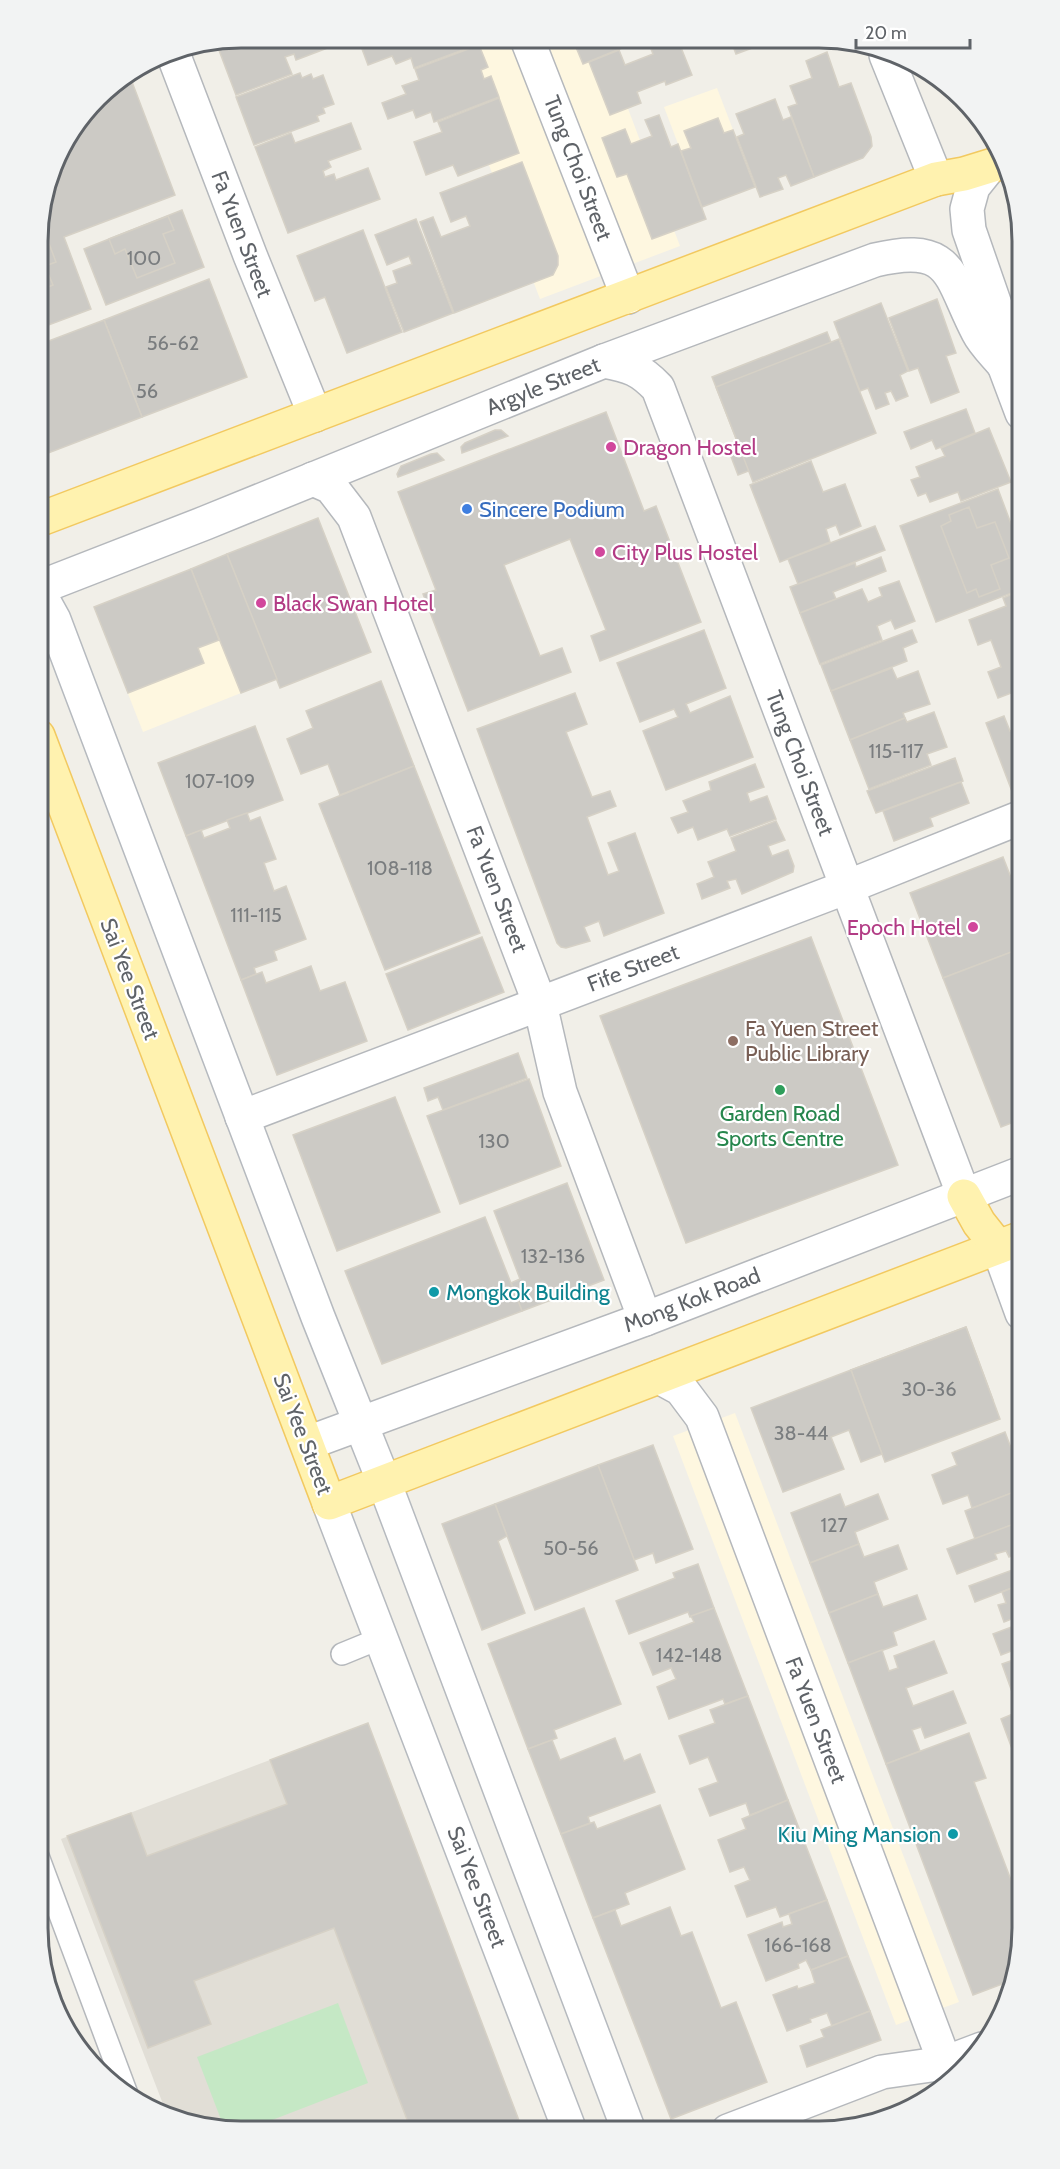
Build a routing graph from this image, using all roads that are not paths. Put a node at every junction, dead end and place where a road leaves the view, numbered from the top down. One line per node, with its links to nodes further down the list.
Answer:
1 (531, 48): 6 (street, Tung Choi Street)
2 (175, 60): 10 (street, Fa Yuen Street)
3 (889, 61): 5 (street)
4 (996, 164): 5 (main road); 8 (street)
5 (936, 180): 6 (main road)
6 (628, 297): 10 (main road)
7 (604, 361): 8 (street, Argyle Street); 11 (street, Argyle Street); 17 (street, Tung Choi Street)
8 (1004, 365): 9 (street)
9 (1012, 386)
10 (315, 415): 12 (main road)
11 (313, 479): 13 (street, Argyle Street); 18 (street, Fa Yuen Street)
12 (48, 516)
13 (48, 586)
14 (48, 609): 19 (street)
15 (48, 762): 26 (main road, Sai Yee Street)
16 (1012, 821): 17 (street, Fife Street)
17 (847, 887): 18 (street, Fife Street); 21 (street, Tung Choi Street)
18 (540, 1004): 19 (street, Fife Street); 23 (street, Fa Yuen Street)
19 (242, 1117): 25 (street)
20 (1012, 1177): 21 (street, Mong Kok Road)
21 (964, 1196): 22 (main road); 23 (street, Mong Kok Road)
22 (1010, 1243): 24 (main road)
23 (645, 1318): 25 (street, Mong Kok Road)
24 (659, 1377): 27 (main road); 32 (street, Fa Yuen Street)
25 (362, 1424): 26 (street, Mong Kok Road); 27 (street)
26 (308, 1443): 28 (main road, Sai Yee Street)
27 (384, 1482): 28 (main road); 35 (street)
28 (329, 1503): 29 (street, Sai Yee Street)
29 (381, 1638): 30 (lane); 34 (street, Sai Yee Street)
30 (342, 1654)
31 (48, 1884): 33 (lane)
32 (948, 2071): 36 (street)
33 (117, 2075)
34 (566, 2121)
35 (625, 2121)
36 (754, 2121)

